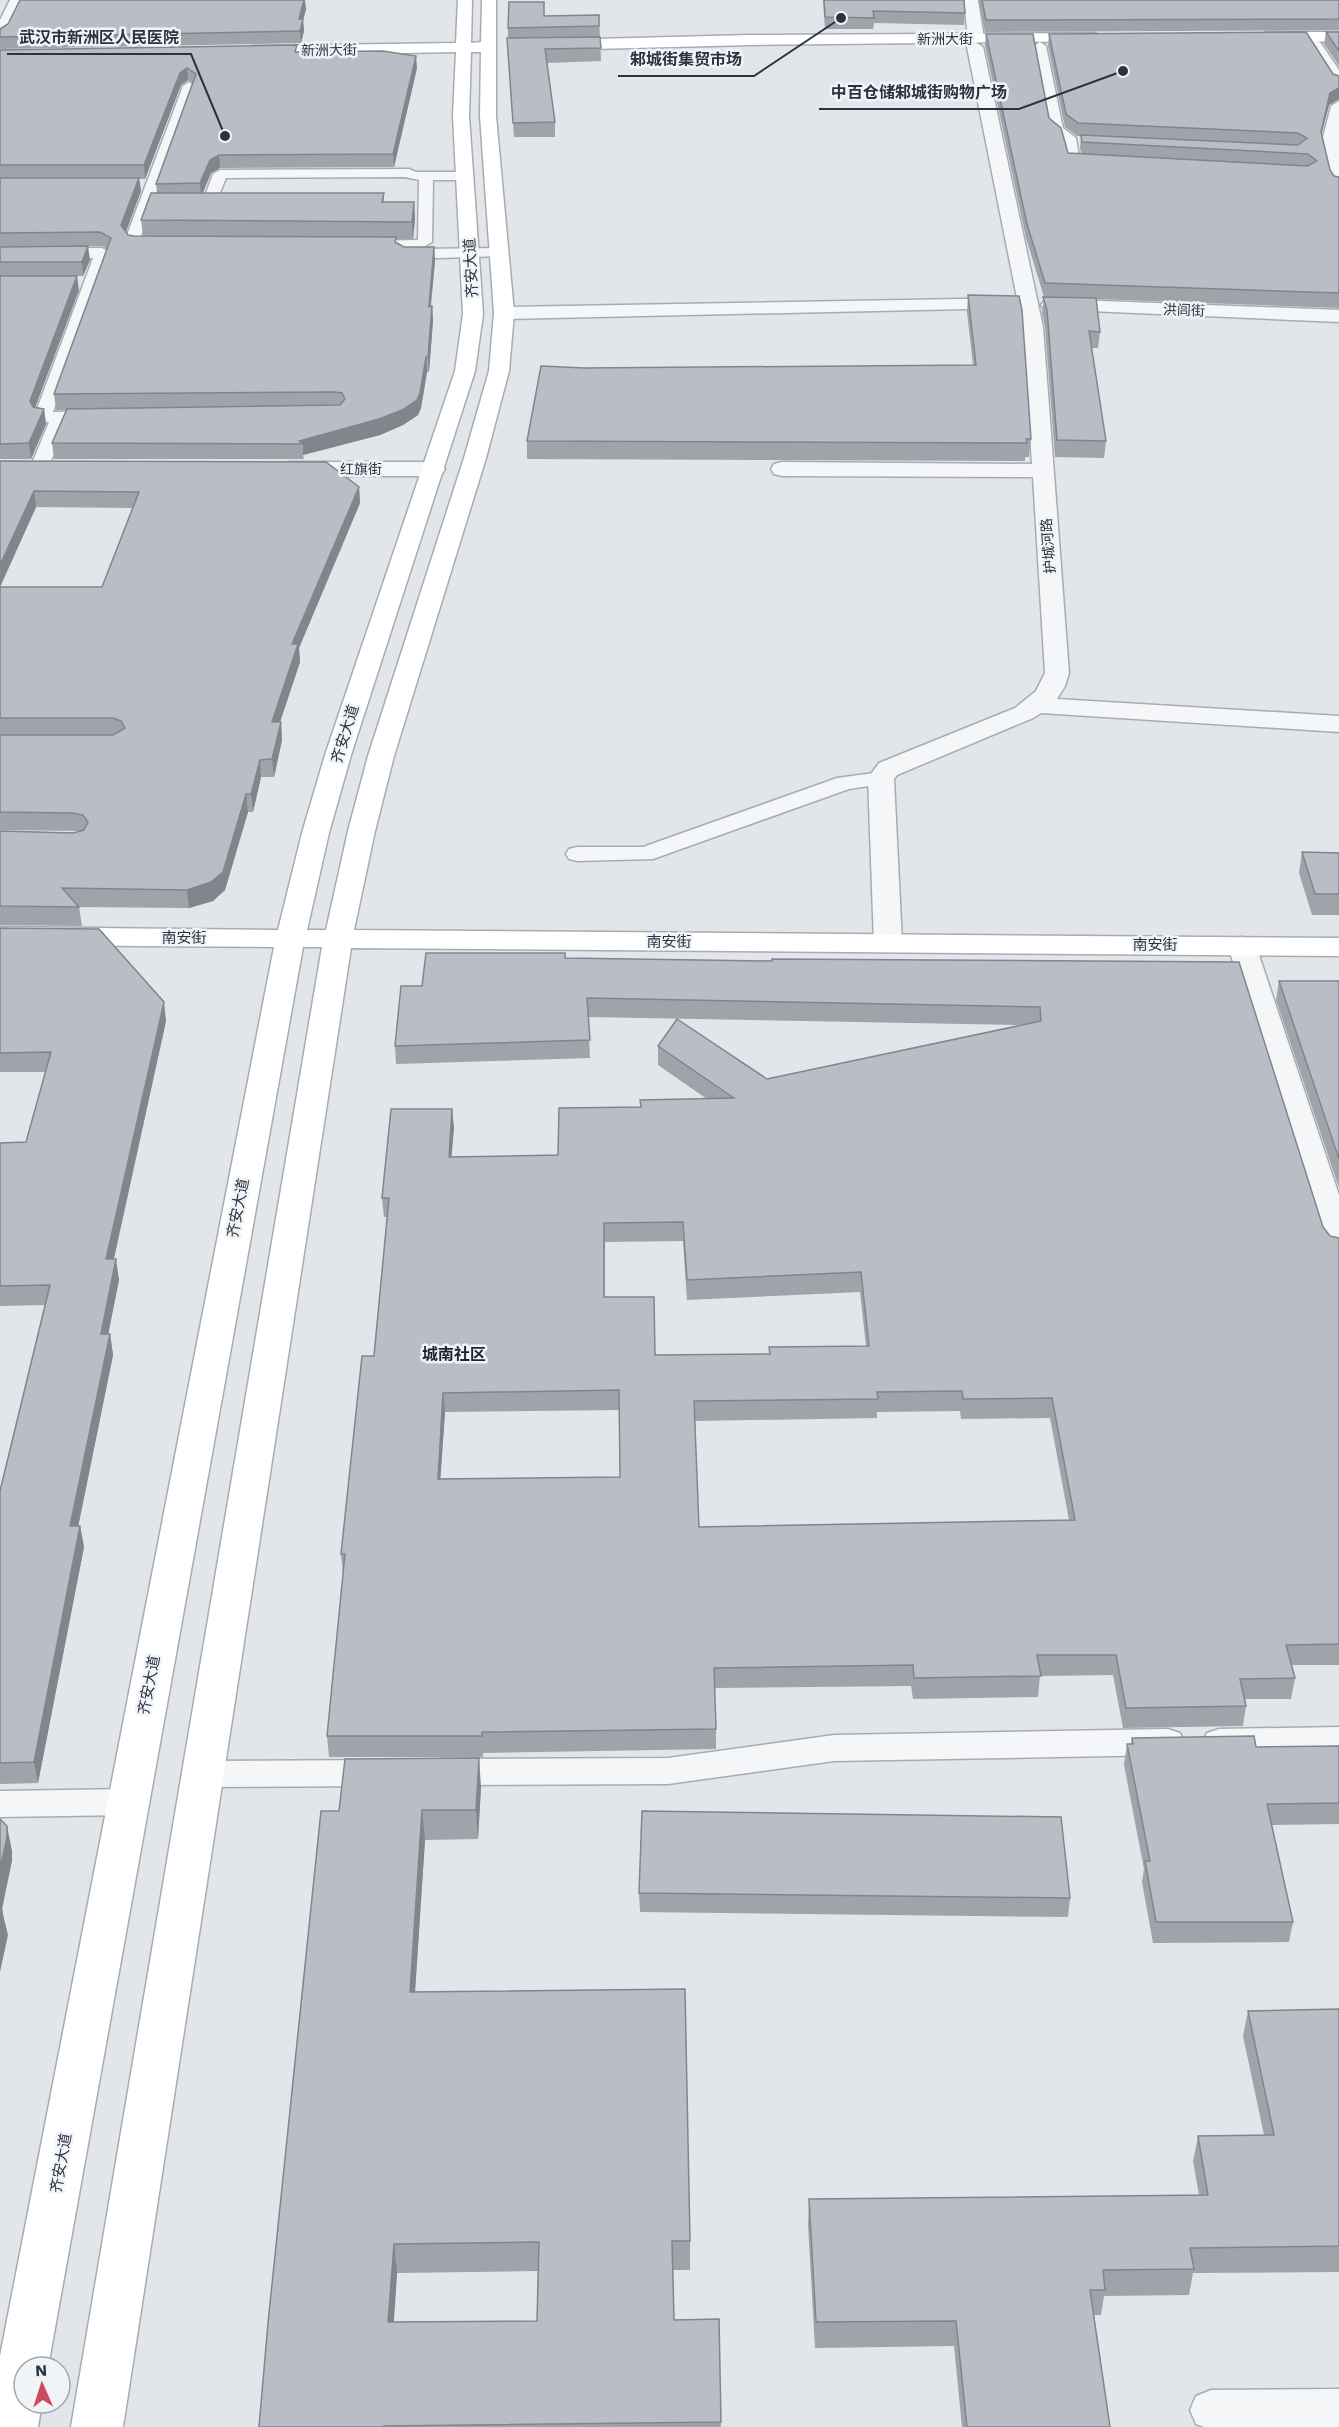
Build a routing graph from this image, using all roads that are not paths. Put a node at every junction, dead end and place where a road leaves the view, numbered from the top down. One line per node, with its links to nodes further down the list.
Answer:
1 (17, 0): 5 (street)
2 (465, 0): 12 (main road, 齐安大道)
3 (489, 0): 12 (main road, 齐安大道)
4 (971, 0): 7 (street, 护城河路)
5 (0, 35)
6 (1339, 37): 8 (main road)
7 (976, 43): 10 (main road, 新洲大街); 11 (main road, 新洲大街); 11 (main road, 新洲大街); 25 (street, 护城河路)
8 (1315, 45): 9 (main road); 14 (street)
9 (1339, 45)
10 (544, 46)
11 (1040, 46): 17 (lane)
12 (483, 47): 13 (main road, 新洲大街); 19 (main road, 齐安大道); 22 (main road, 齐安大道)
13 (236, 51)
14 (1339, 82)
15 (189, 86): 24 (lane)
16 (1339, 105): 20 (street)
17 (1120, 163)
18 (426, 176): 19 (lane); 21 (lane); 22 (lane)
19 (465, 176): 22 (main road, 齐安大道)
20 (1339, 183)
21 (209, 204)
22 (485, 253): 26 (main road, 齐安大道); 33 (main road, 齐安大道)
23 (0, 254): 24 (lane)
24 (113, 257): 29 (lane)
25 (1028, 303): 26 (street, 洪闾街); 27 (street, 洪闾街); 35 (street, 护城河路)
26 (504, 313): 42 (main road, 齐安大道)
27 (1339, 316)
28 (120, 416): 29 (lane)
29 (60, 417): 30 (lane)
30 (29, 468): 31 (street)
31 (63, 468)
32 (266, 469): 33 (street, 红旗街)
33 (434, 469): 41 (main road, 齐安大道)
34 (782, 469): 35 (street)
35 (1043, 471): 36 (street, 护城河路)
36 (1037, 705): 37 (street); 38 (street, 护城河路)
37 (1339, 724)
38 (881, 778): 39 (lane); 43 (street)
39 (577, 854)
40 (0, 936): 41 (main road, 南安街)
41 (291, 939): 42 (main road, 南安街); 49 (main road, 齐安大道)
42 (338, 939): 43 (main road, 南安街); 48 (main road, 齐安大道)
43 (888, 943): 44 (main road, 南安街)
44 (1242, 946): 45 (main road, 南安街); 46 (street)
45 (1339, 947)
46 (1339, 1246)
47 (1339, 1740): 48 (lane)
48 (202, 1774): 54 (main road, 齐安大道)
49 (128, 1802): 50 (lane); 53 (main road, 齐安大道)
50 (0, 1804)
51 (1339, 2409): 52 (lane)
52 (1211, 2410)
53 (12, 2427)
54 (97, 2427)

